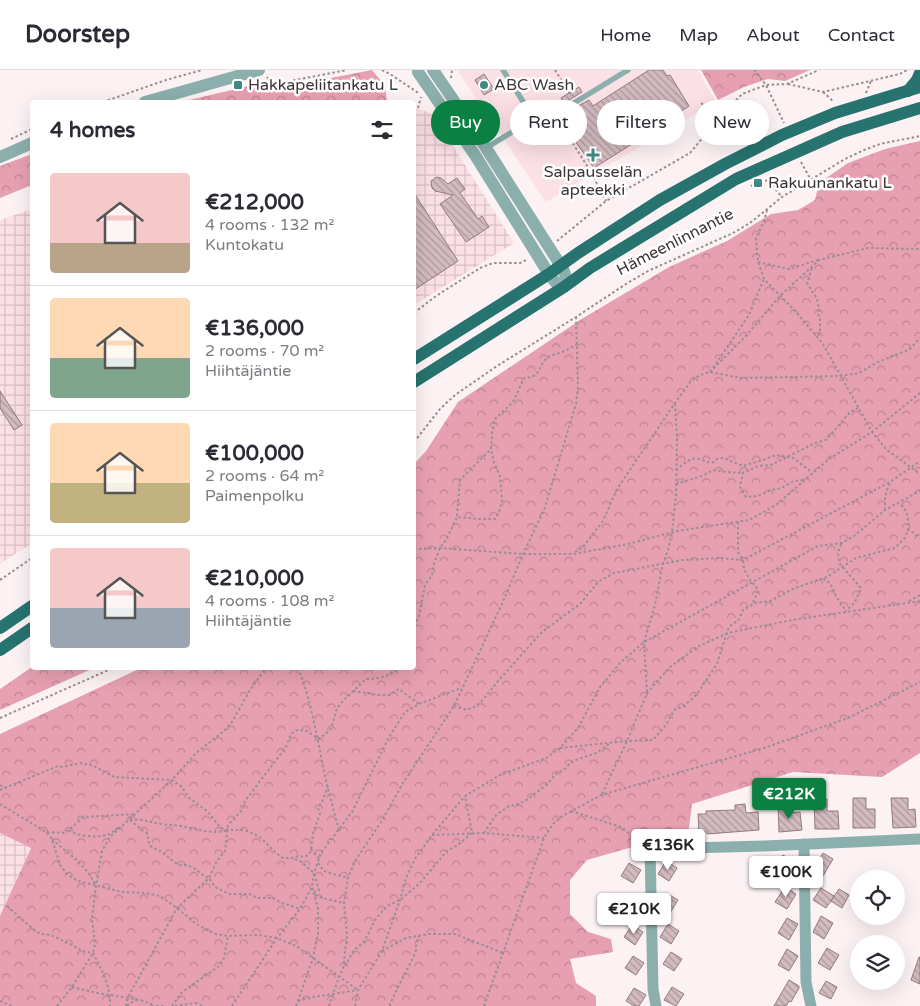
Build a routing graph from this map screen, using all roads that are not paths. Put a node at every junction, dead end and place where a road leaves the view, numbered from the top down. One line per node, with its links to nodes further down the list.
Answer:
1 (433, 70): 4 (street); 14 (street)
2 (503, 70): 9 (lane)
3 (628, 70): 10 (lane)
4 (416, 71): 14 (street)
5 (920, 73): 7 (main road)
6 (263, 74): 8 (street)
7 (914, 89): 16 (main road)
8 (153, 100)
9 (522, 100)
10 (579, 100)
11 (920, 108): 18 (main road, Hämeenlinnantie)
12 (510, 133): 14 (lane)
13 (30, 144): 15 (street)
14 (480, 152): 16 (street); 17 (street)
15 (0, 157)
16 (561, 266): 17 (main road); 18 (street)
17 (549, 274): 18 (street); 19 (main road)
18 (564, 287): 20 (main road, Hämeenlinnantie)
19 (416, 359)
20 (416, 381)
21 (30, 607): 22 (main road)
22 (0, 628)
23 (30, 629): 24 (main road)
24 (0, 650)
25 (920, 839): 26 (street)
26 (804, 844): 27 (street); 28 (street)
27 (656, 1006)
28 (811, 1006)

